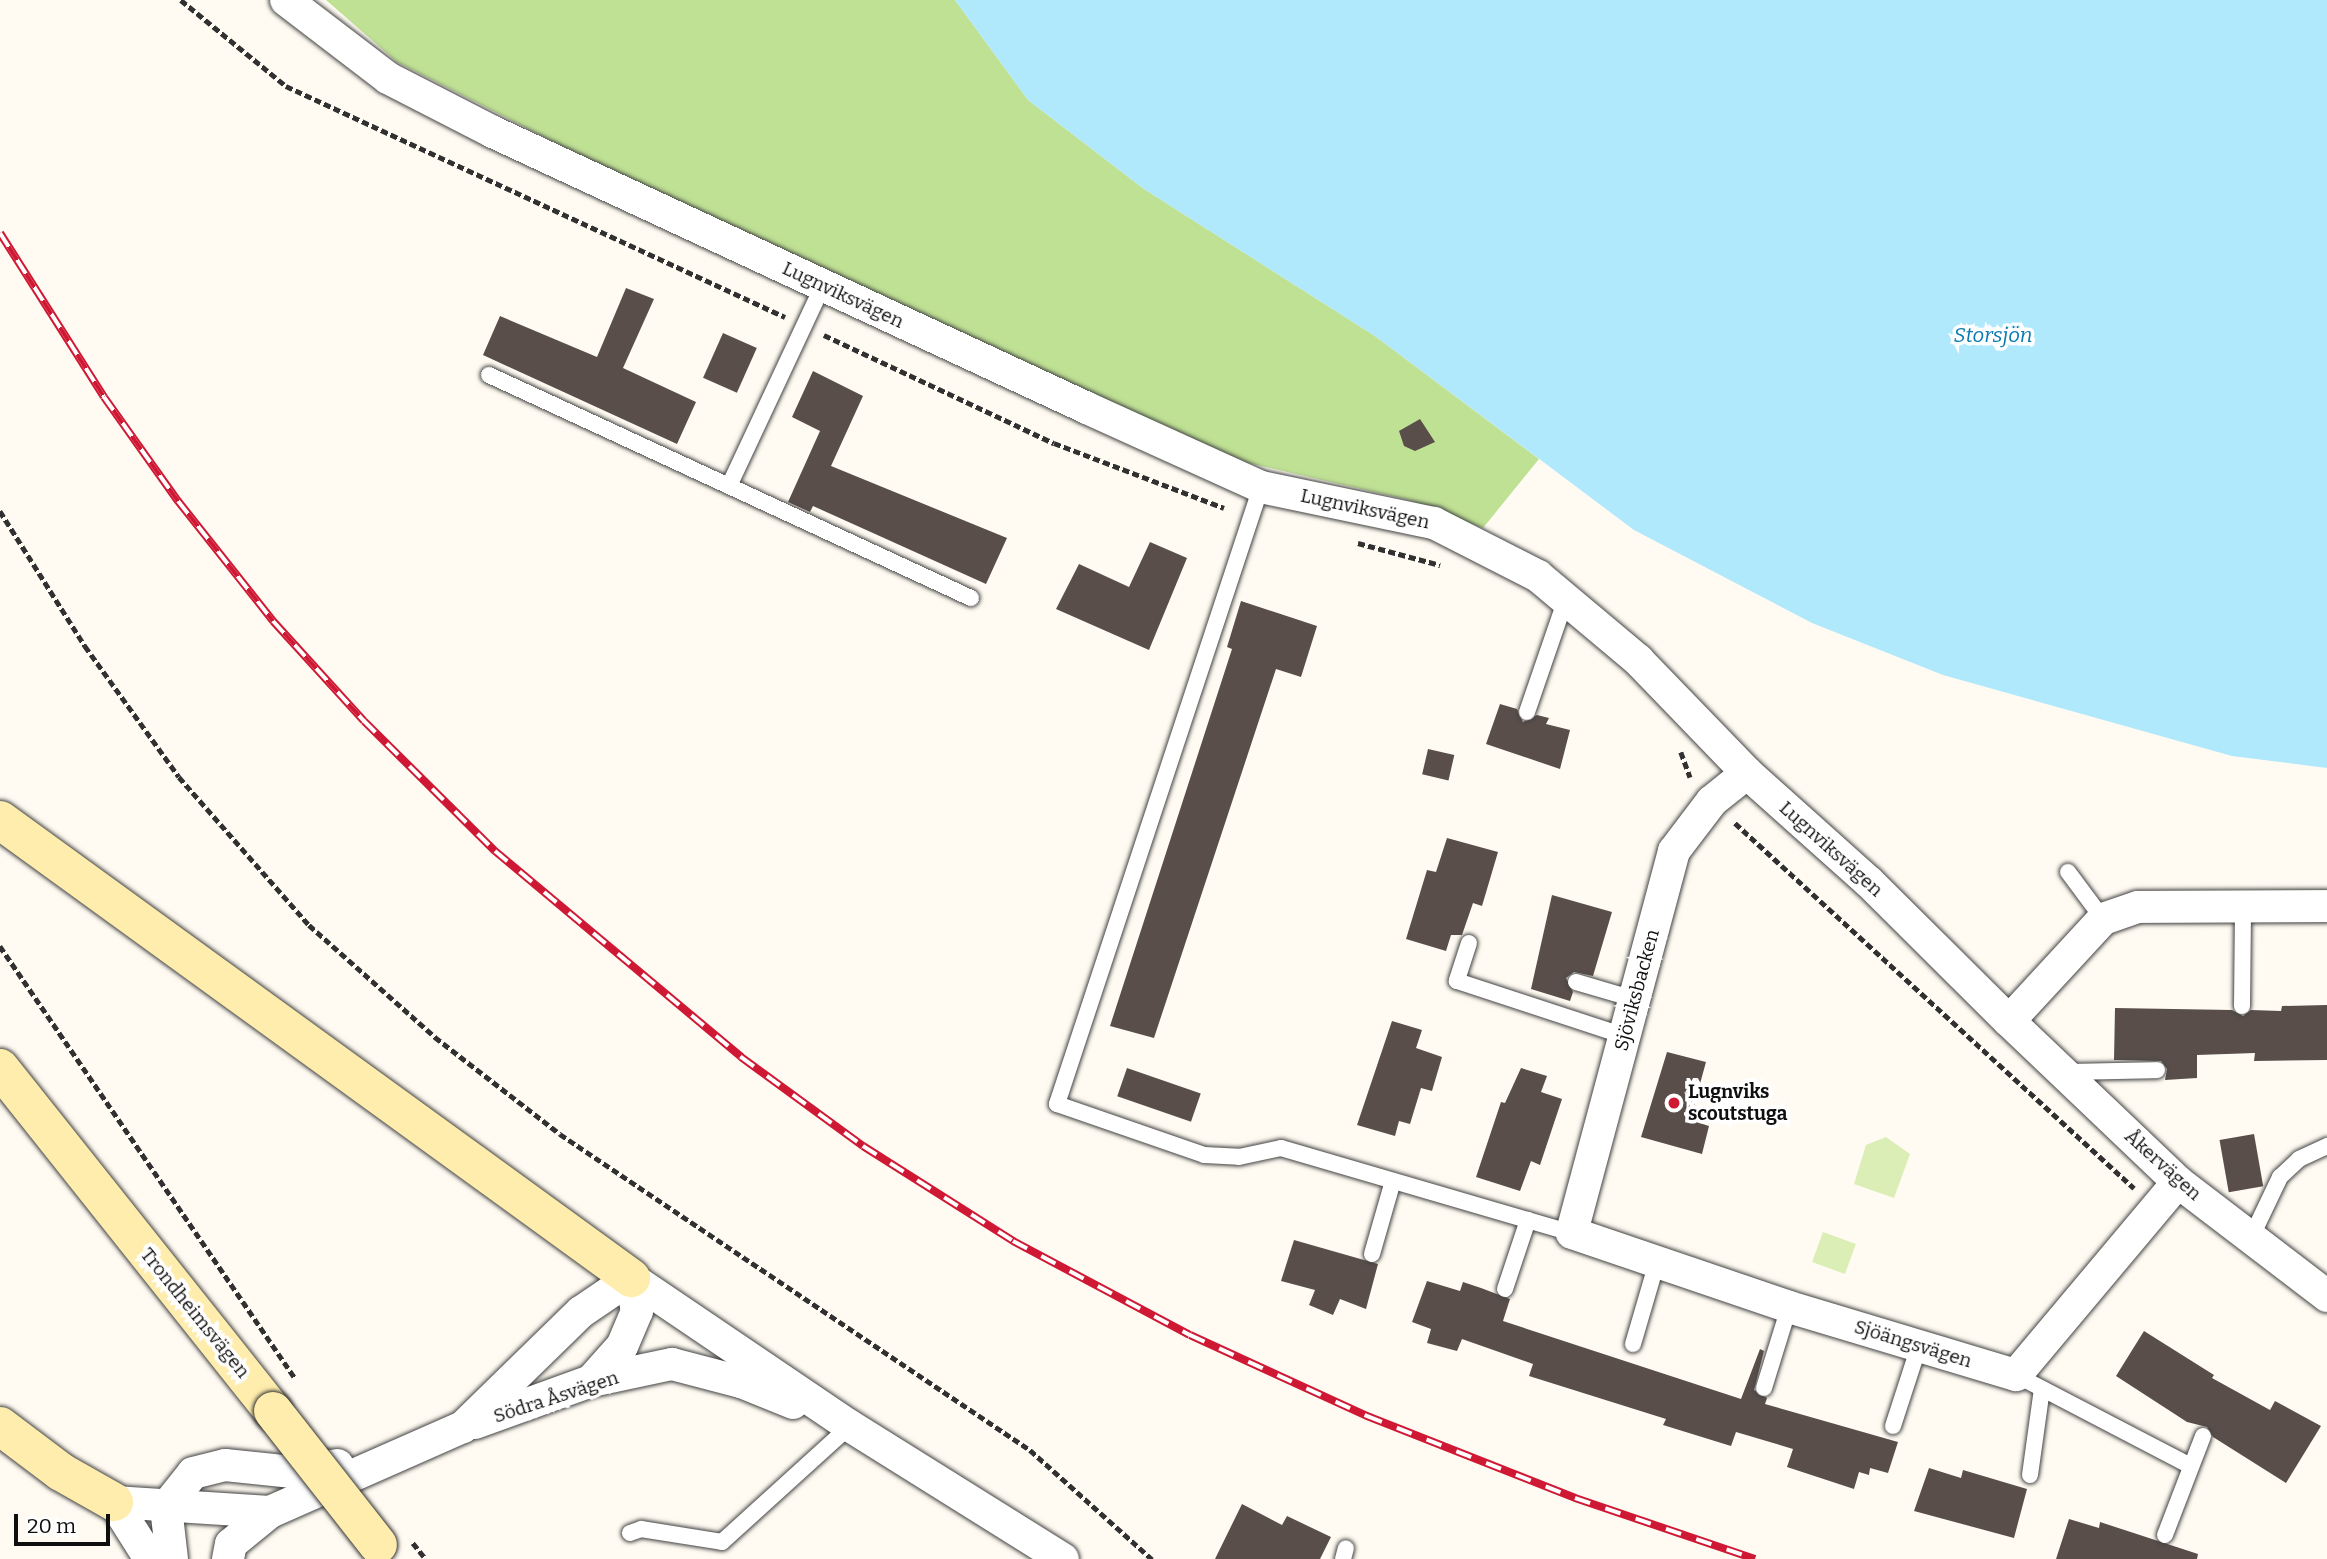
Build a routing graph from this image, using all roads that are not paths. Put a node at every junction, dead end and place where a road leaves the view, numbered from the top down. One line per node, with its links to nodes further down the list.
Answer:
1 (286, 0): 2 (street, Lugnviksvägen)
2 (822, 285): 4 (lane); 5 (street, Lugnviksvägen)
3 (489, 375): 4 (lane)
4 (729, 486): 6 (lane)
5 (1257, 501): 7 (street, Lugnviksvägen); 25 (lane)
6 (971, 598)
7 (1566, 599): 8 (lane); 9 (street, Lugnviksvägen)
8 (1527, 712)
9 (1747, 773): 17 (street, Sjöviksbacken); 19 (street, Lugnviksvägen)
10 (0, 820): 32 (main road)
11 (2068, 872): 14 (lane)
12 (2243, 906): 13 (street); 14 (street); 18 (lane)
13 (2327, 906)
14 (2103, 919): 19 (street)
15 (1469, 943): 20 (lane)
16 (1576, 982): 17 (lane)
17 (1634, 999): 20 (street, Sjöviksbacken)
18 (2242, 1006)
19 (2010, 1021): 23 (street, Åkervägen)
20 (1624, 1036): 28 (street, Sjöviksbacken)
21 (0, 1068): 55 (main road, Trondheimsvägen, bridge)
22 (2157, 1070): 23 (lane)
23 (2063, 1072): 26 (street, Åkervägen)
24 (2327, 1146): 29 (lane)
25 (1394, 1181): 27 (lane); 30 (lane)
26 (2178, 1182): 29 (street, Åkervägen); 39 (street)
27 (1528, 1220): 28 (lane); 33 (lane)
28 (1572, 1233): 31 (street, Sjöängsvägen)
29 (2250, 1240): 34 (street, Åkervägen)
30 (1372, 1254)
31 (1657, 1262): 35 (street, Sjöängsvägen); 36 (lane)
32 (631, 1278): 38 (street); 42 (street, Södra Åsvägen); 44 (street)
33 (1505, 1289)
34 (2327, 1296)
35 (1788, 1307): 37 (street, Sjöängsvägen); 40 (lane)
36 (1633, 1344)
37 (1919, 1346): 39 (street, Sjöängsvägen); 43 (lane)
38 (591, 1381): 42 (street, Södra Åsvägen); 44 (street, Södra Åsvägen)
39 (2029, 1382): 47 (lane); 48 (lane)
40 (1764, 1388)
41 (0, 1426): 49 (main road)
42 (850, 1426): 54 (lane); 60 (street, Södra Åsvägen)
43 (1893, 1426)
44 (463, 1427): 46 (street, Södra Åsvägen)
45 (2203, 1436): 47 (lane)
46 (393, 1455): 50 (street); 51 (street)
47 (2189, 1465): 53 (lane)
48 (2030, 1475)
49 (114, 1502): 50 (street); 56 (street)
50 (166, 1507): 51 (street); 57 (street)
51 (270, 1512): 58 (street)
52 (630, 1534): 54 (lane)
53 (2165, 1535)
54 (722, 1542): 59 (lane)
55 (384, 1552)
56 (150, 1559)
57 (172, 1559)
58 (228, 1559)
59 (715, 1559)
60 (1063, 1559)

